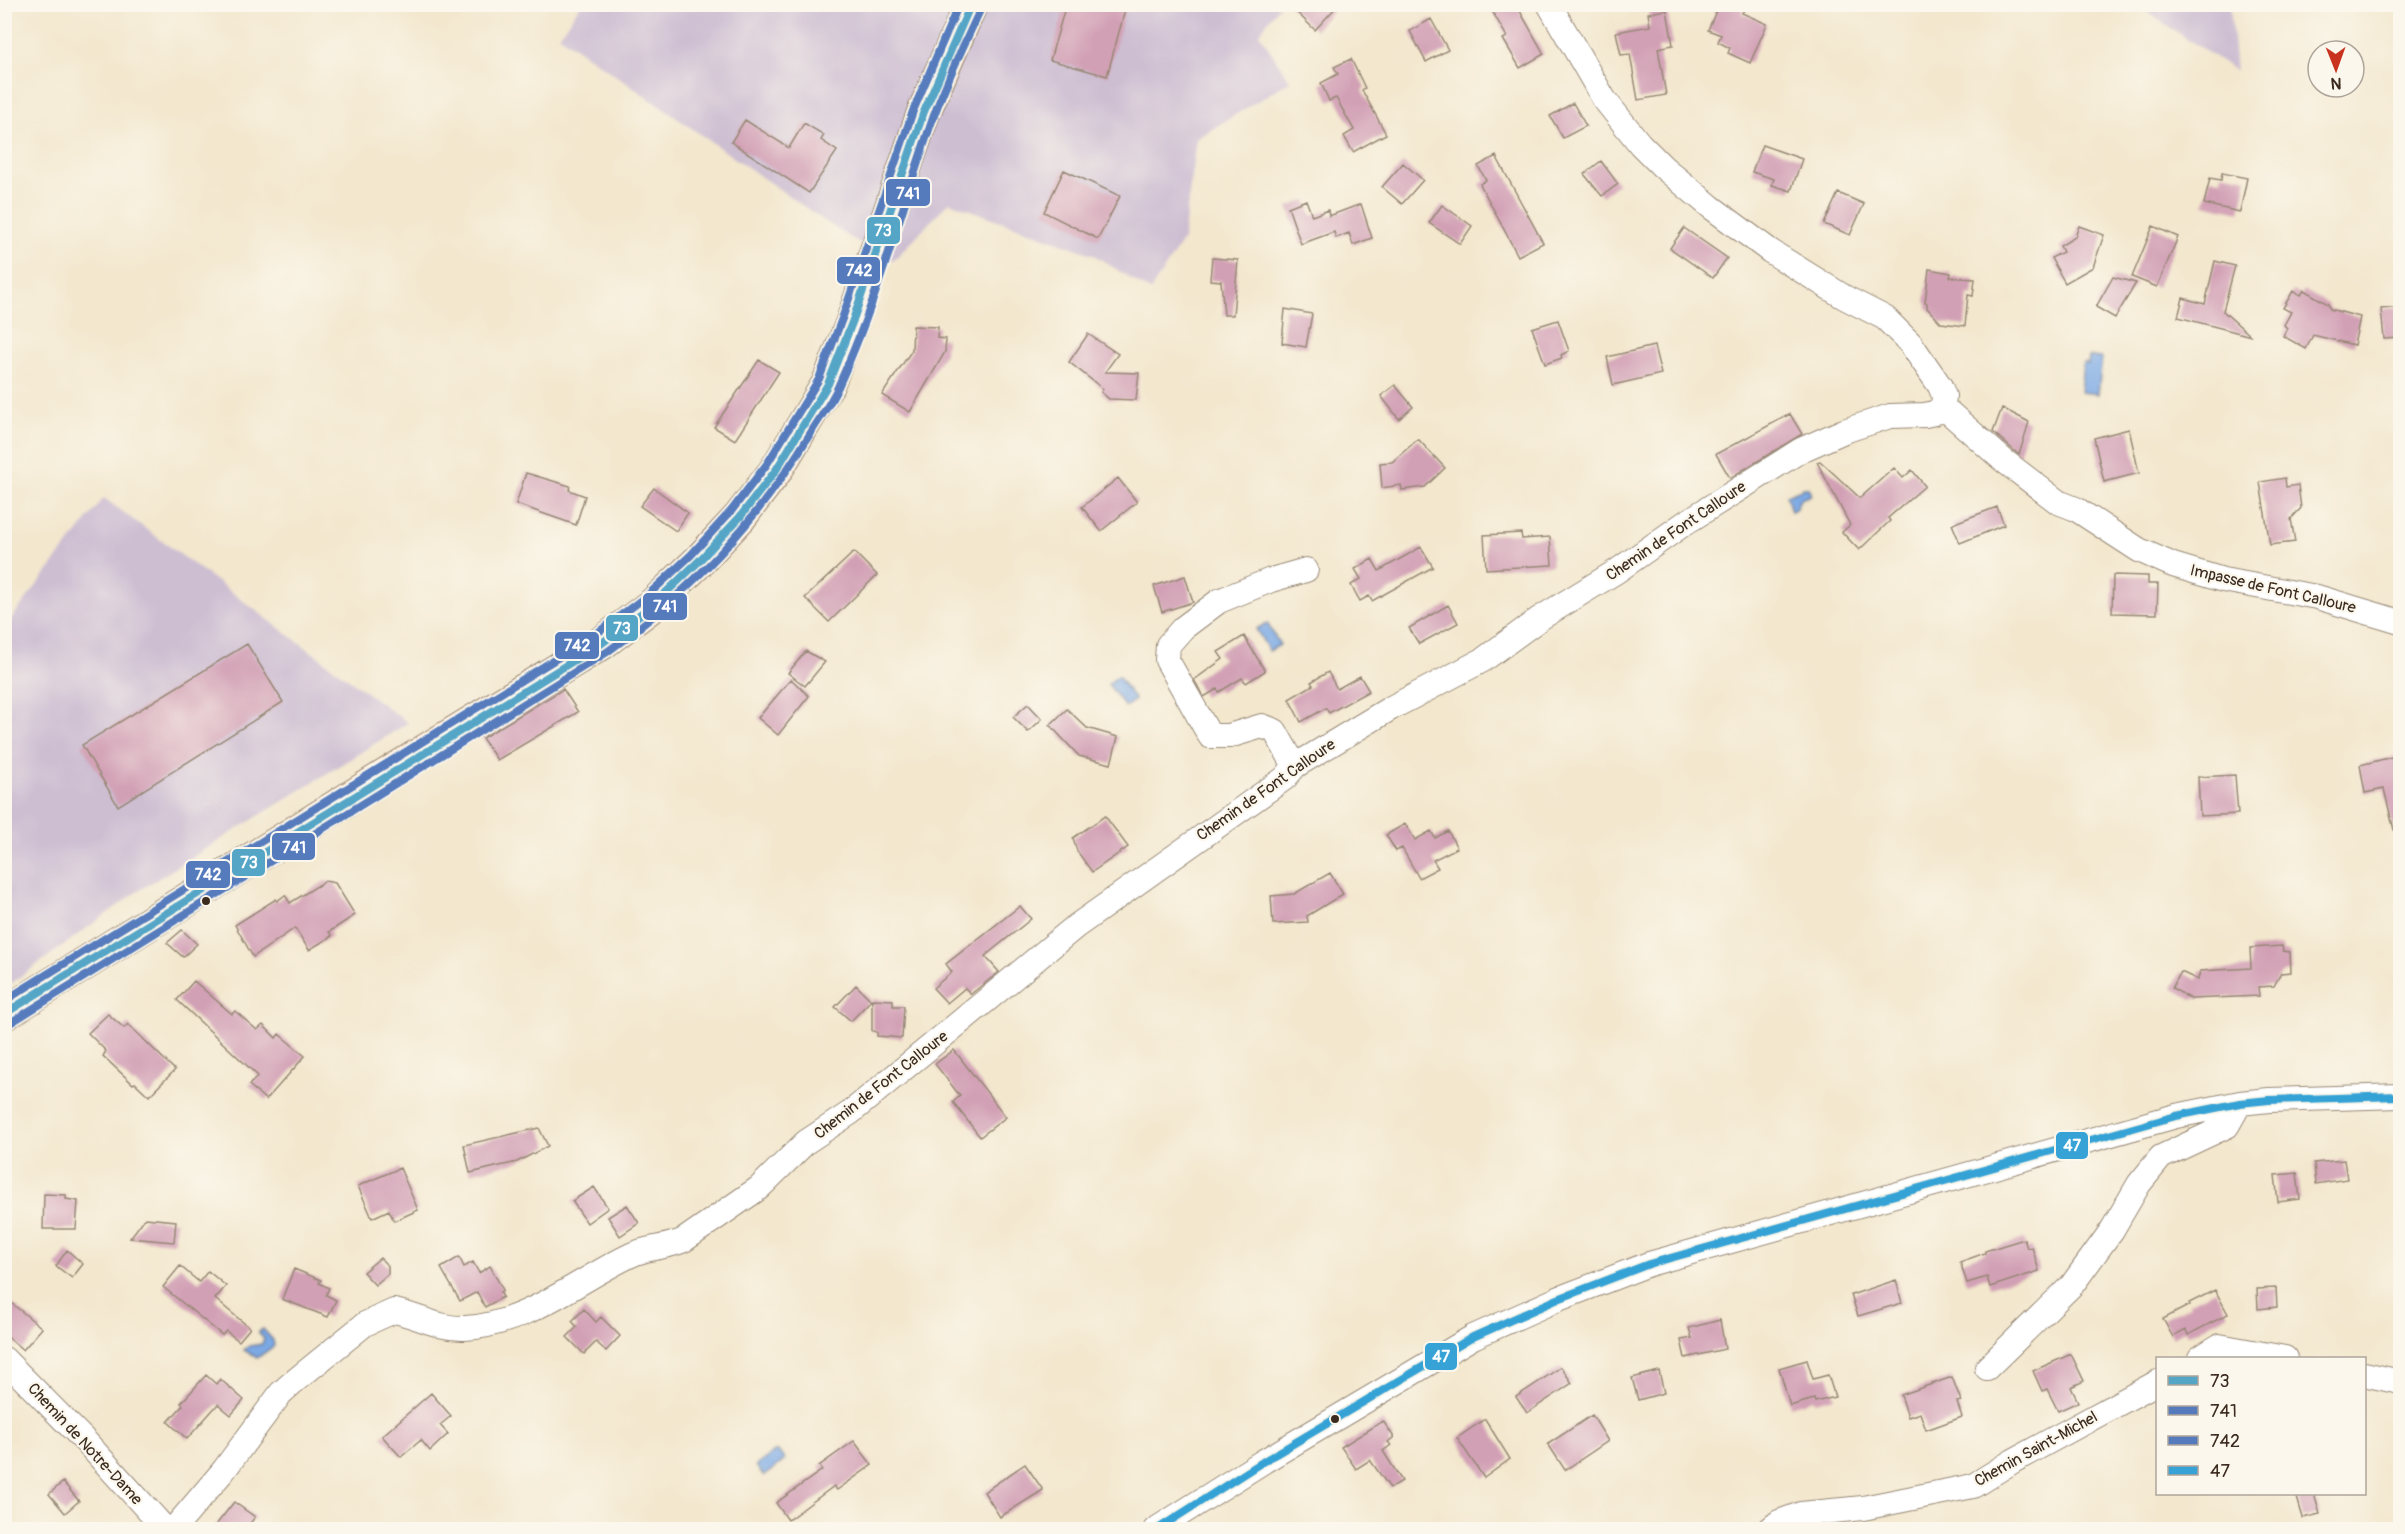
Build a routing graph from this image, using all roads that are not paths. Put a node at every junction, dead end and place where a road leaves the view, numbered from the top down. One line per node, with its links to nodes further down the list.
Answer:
1 (971, 4): 7 (main road)
2 (1549, 4): 3 (street)
3 (1942, 407): 5 (street, Impasse de Font Calloure); 6 (street, Chemin de Font Calloure)
4 (1306, 570): 6 (street)
5 (2400, 622)
6 (1294, 766): 18 (street, Chemin de Font Calloure)
7 (4, 1014)
8 (2400, 1096): 9 (street)
9 (2240, 1103): 13 (street); 19 (street)
10 (2203, 1357): 11 (street)
11 (2275, 1357)
12 (4, 1359): 17 (street, Chemin de Notre-Dame)
13 (1987, 1368)
14 (2366, 1374): 15 (street)
15 (2400, 1382)
16 (2156, 1383): 20 (street, Chemin Saint-Michel)
17 (166, 1530)
18 (173, 1530)
19 (1155, 1530)
20 (1769, 1530)

